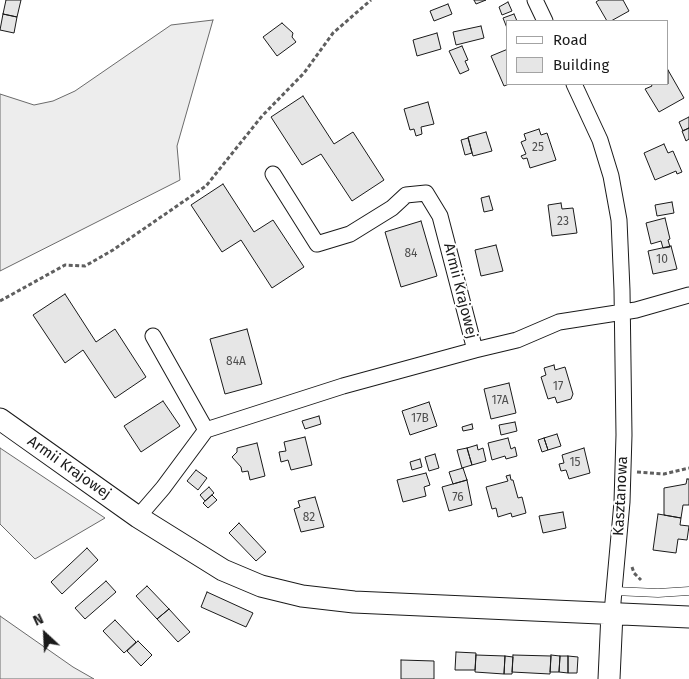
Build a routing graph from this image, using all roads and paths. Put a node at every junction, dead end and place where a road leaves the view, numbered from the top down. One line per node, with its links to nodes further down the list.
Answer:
1 (371, 0): 7 (path)
2 (535, 0): 3 (street)
3 (545, 20)
4 (574, 85): 8 (street, Kasztanowa)
5 (273, 174): 10 (street, Armii Krajowej)
6 (689, 295): 8 (street)
7 (0, 301)
8 (622, 313): 10 (street); 16 (street, Kasztanowa)
9 (153, 336): 12 (street)
10 (475, 350): 12 (street, Armii Krajowej)
11 (0, 419): 15 (street, Armii Krajowej)
12 (206, 430): 15 (street)
13 (689, 468): 14 (path)
14 (636, 472)
15 (138, 516): 18 (street, Armii Krajowej)
16 (614, 591): 17 (lane); 18 (street, Kasztanowa)
17 (689, 591)
18 (612, 614): 19 (street, Armii Krajowej); 20 (street, Kasztanowa)
19 (689, 617)
20 (609, 679)

